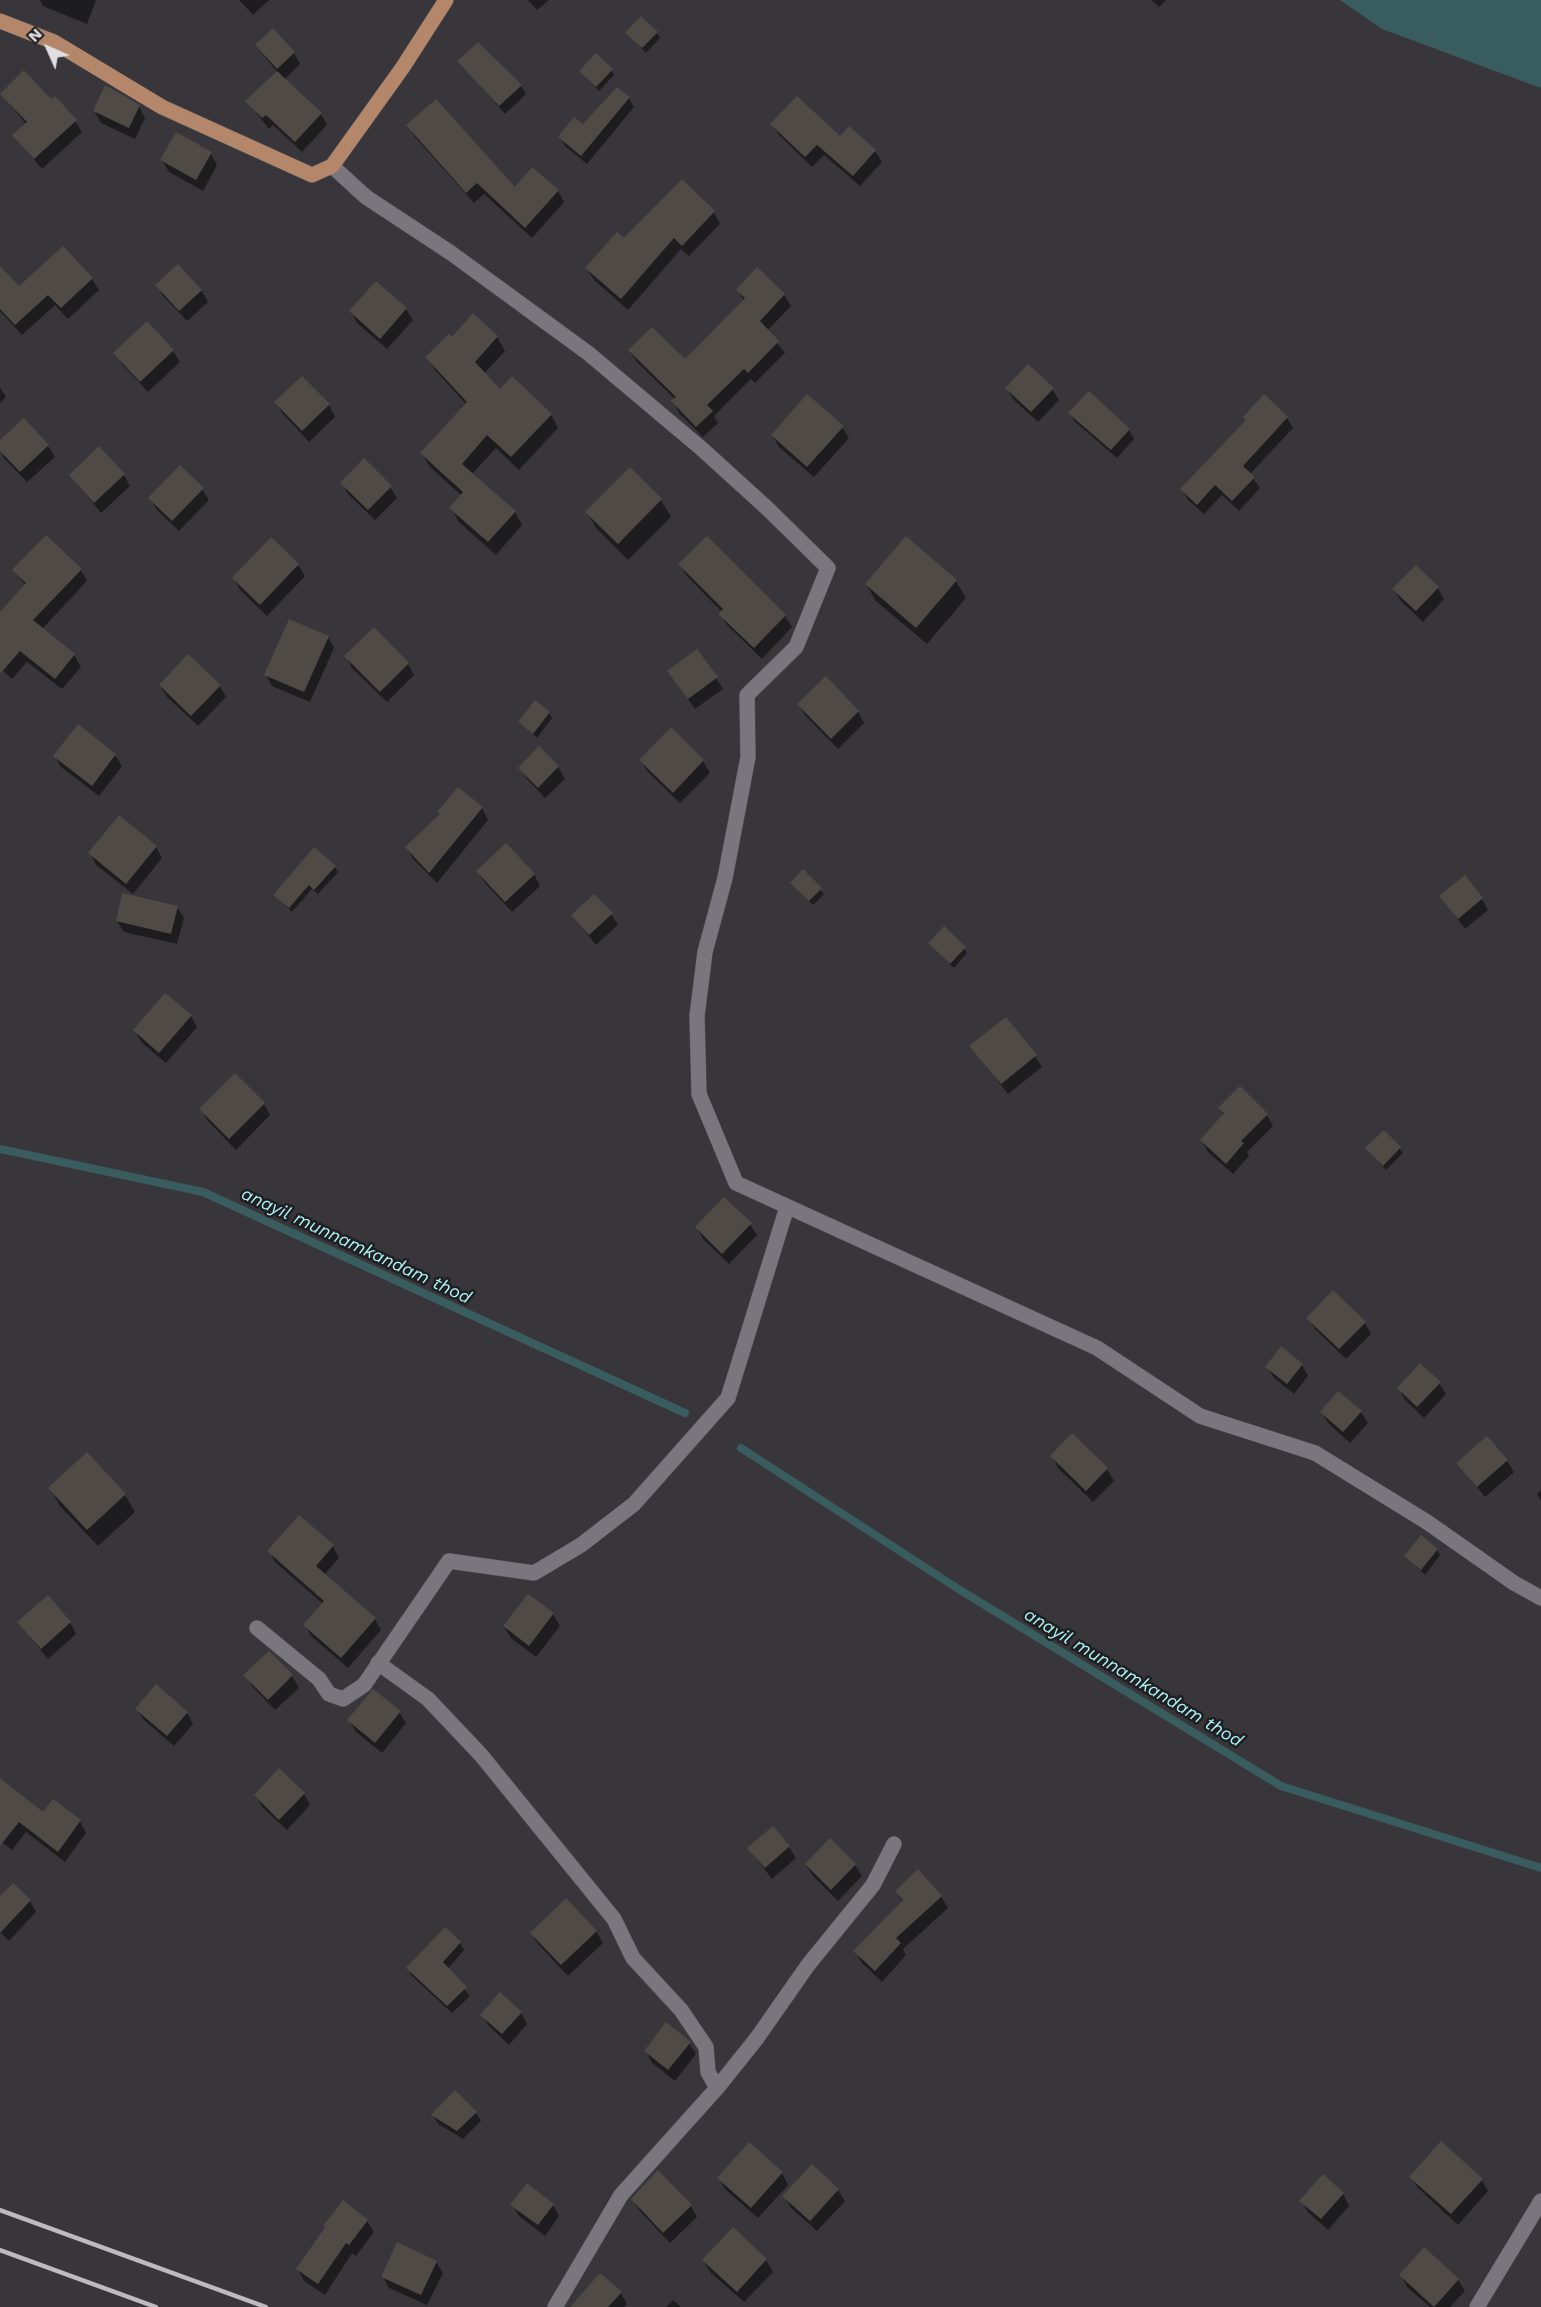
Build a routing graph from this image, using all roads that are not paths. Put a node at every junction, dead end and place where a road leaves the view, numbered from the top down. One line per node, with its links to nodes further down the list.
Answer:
1 (446, 0): 3 (main road)
2 (0, 21): 3 (main road)
3 (332, 166): 4 (street)
4 (787, 1207): 5 (street); 7 (street)
5 (1541, 1598)
6 (257, 1628): 7 (street)
7 (378, 1663): 9 (street)
8 (894, 1844): 9 (street)
9 (717, 2088): 11 (street)
10 (1541, 2201): 12 (street)
11 (555, 2307)
12 (1477, 2307)

